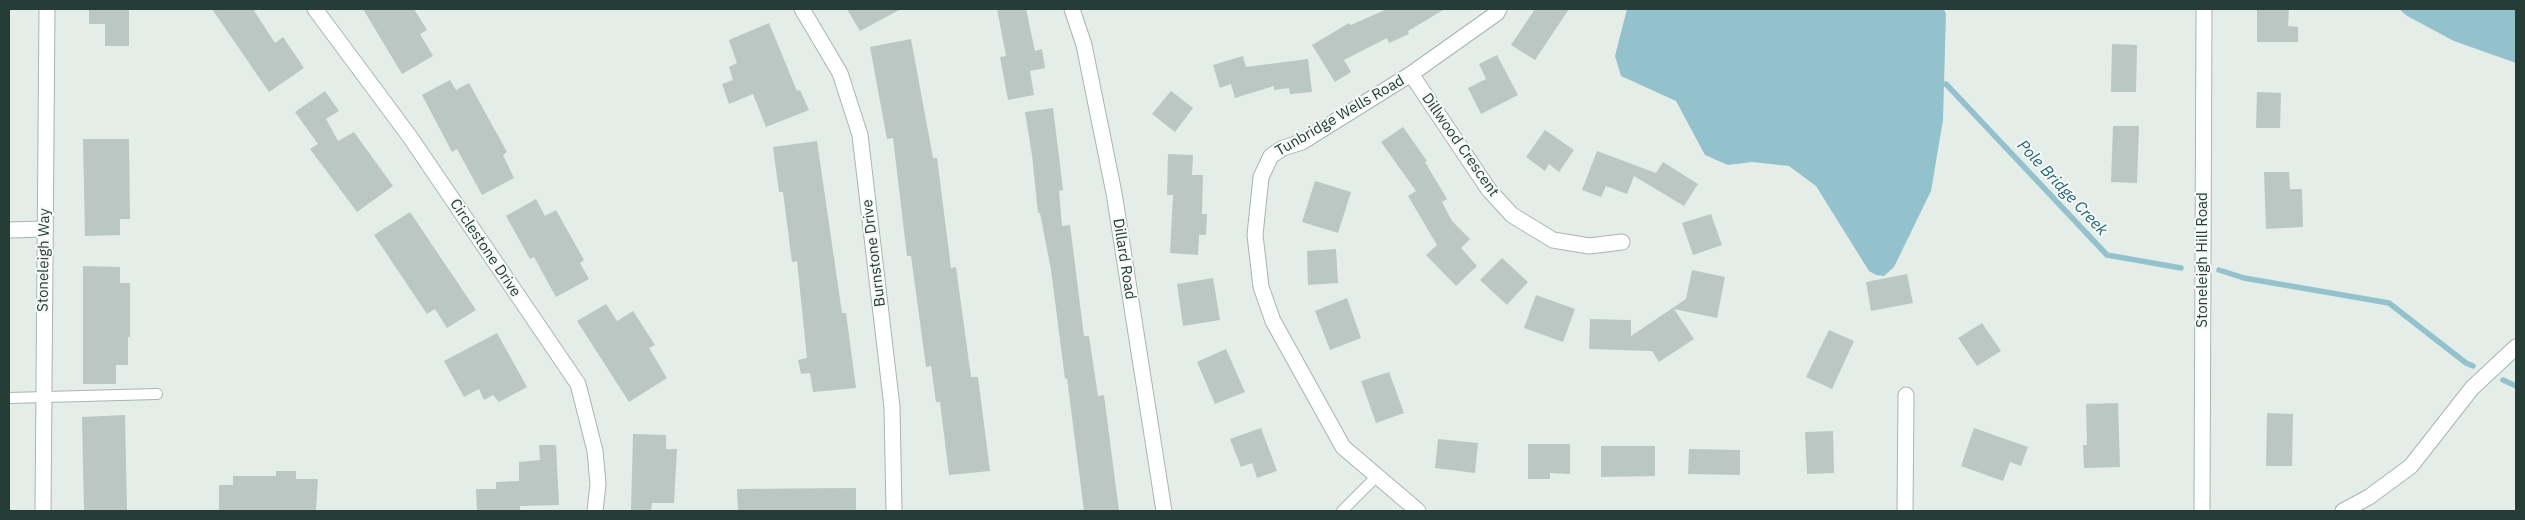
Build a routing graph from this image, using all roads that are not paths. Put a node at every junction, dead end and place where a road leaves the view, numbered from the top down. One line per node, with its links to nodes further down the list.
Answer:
1 (47, 9): 9 (street, Stoneleigh Way)
2 (315, 9): 18 (street, Circlestone Drive)
3 (802, 9): 19 (street, Burnstone Drive)
4 (1072, 9): 20 (street, Dillard Road)
5 (1499, 9): 7 (street, Tunbridge Wells Road)
6 (2204, 9): 24 (street, Stoneleigh Hill Road)
7 (1411, 74): 10 (street, Dillwood Crescent); 16 (street, Tunbridge Wells Road)
8 (9, 230): 9 (street)
9 (44, 230): 14 (street, Stoneleigh Way)
10 (1622, 242)
11 (2516, 347): 25 (street)
12 (157, 394): 14 (lane)
13 (1906, 394): 23 (street)
14 (43, 396): 15 (lane); 17 (street, Stoneleigh Way)
15 (9, 398)
16 (1377, 476): 21 (lane); 22 (street, Tunbridge Wells Road)
17 (43, 511)
18 (595, 511)
19 (894, 511)
20 (1164, 511)
21 (1342, 511)
22 (1418, 511)
23 (1905, 511)
24 (2202, 511)
25 (2343, 511)

